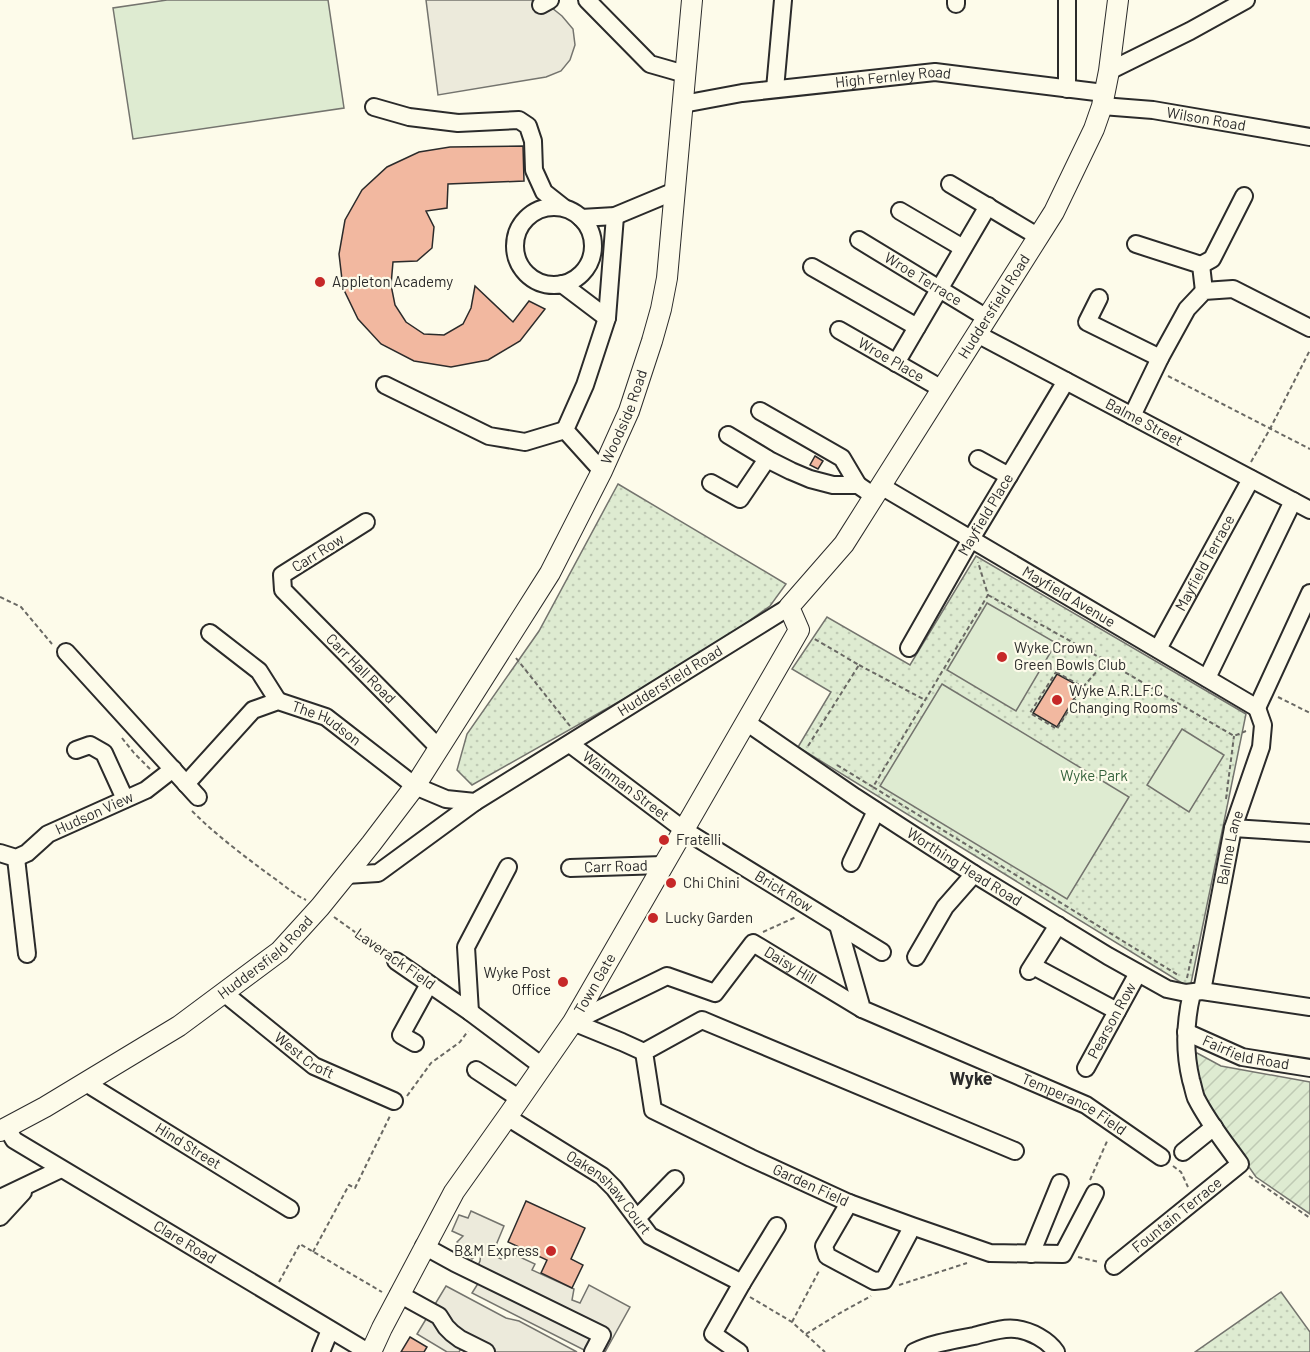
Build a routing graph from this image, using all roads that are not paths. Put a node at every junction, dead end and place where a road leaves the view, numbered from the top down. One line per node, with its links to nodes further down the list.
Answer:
1 (587, 0): 8 (street)
2 (692, 0): 8 (main road, Woodside Road)
3 (783, 0): 9 (street)
4 (1068, 0): 10 (street)
5 (1118, 0): 7 (main road, Huddersfield Road)
6 (1245, 0): 7 (street)
7 (1109, 71): 11 (main road, Huddersfield Road)
8 (685, 74): 12 (main road, Woodside Road)
9 (776, 89): 10 (street, High Fernley Road); 12 (street, High Fernley Road)
10 (1067, 89): 11 (street, High Fernley Road)
11 (1102, 99): 14 (street, Wilson Road); 23 (main road, Huddersfield Road)
12 (683, 104): 16 (main road, Woodside Road)
13 (374, 107): 19 (street)
14 (1310, 136)
15 (950, 184): 18 (street)
16 (675, 191): 21 (street); 49 (main road, Woodside Road)
17 (1244, 196): 27 (street)
18 (988, 206): 23 (street); 26 (street)
19 (563, 207): 22 (street); 29 (street)
20 (900, 211): 26 (street)
21 (615, 216): 22 (street); 33 (street)
22 (581, 218): 29 (street)
23 (1039, 237): 34 (main road, Huddersfield Road)
24 (859, 240): 30 (street, Wroe Terrace)
25 (1136, 244): 27 (street)
26 (963, 248): 30 (street)
27 (1201, 265): 31 (street)
28 (812, 267): 35 (street)
29 (562, 284): 33 (street)
30 (939, 289): 34 (street, Wroe Terrace); 35 (street)
31 (1204, 291): 36 (street); 39 (street)
32 (1098, 298): 39 (street)
33 (607, 318): 45 (street)
34 (982, 326): 40 (street, Balme Street); 42 (main road, Huddersfield Road)
35 (917, 327): 38 (street)
36 (1310, 328)
37 (840, 330): 38 (street, Wroe Place)
38 (896, 363): 42 (street, Wroe Place)
39 (1157, 364): 44 (street)
40 (1066, 381): 44 (street, Balme Street); 50 (street, Mayfield Place)
41 (386, 385): 45 (street)
42 (942, 389): 53 (main road, Huddersfield Road)
43 (760, 411): 53 (street)
44 (1132, 416): 51 (street, Balme Street)
45 (565, 430): 49 (street)
46 (728, 435): 47 (street)
47 (767, 459): 52 (street); 53 (street)
48 (978, 459): 50 (street)
49 (602, 471): 70 (main road, Woodside Road)
50 (1009, 476): 57 (street, Mayfield Place)
51 (1247, 477): 54 (street, Balme Street); 63 (street, Mayfield Terrace)
52 (711, 483)
53 (871, 489): 57 (street, Mayfield Avenue); 60 (main road, Huddersfield Road)
54 (1293, 501): 55 (street, Balme Street); 65 (street)
55 (1310, 510)
56 (366, 522): 58 (street, Carr Row)
57 (971, 540): 62 (street, Mayfield Place); 63 (street, Mayfield Avenue)
58 (282, 590): 70 (street, Carr Hall Road)
59 (1310, 593): 67 (street)
60 (789, 607): 68 (main road, Town Gate); 69 (street, Huddersfield Road)
61 (210, 633): 66 (street)
62 (909, 648)
63 (1158, 649): 65 (street, Mayfield Avenue)
64 (66, 652): 72 (street)
65 (1207, 678): 67 (street, Mayfield Avenue)
66 (278, 701): 73 (street, The Hudson); 74 (street, The Hudson)
67 (1257, 708): 79 (street, Balme Lane)
68 (746, 722): 78 (street, Worthing Head Road); 80 (main road, Town Gate)
69 (574, 741): 77 (street, Huddersfield Road); 80 (street, Wainman Street)
70 (439, 748): 74 (main road, Woodside Road)
71 (76, 750): 76 (street)
72 (173, 769): 73 (street); 76 (street, Hudson View)
73 (186, 784): 75 (street)
74 (415, 786): 77 (street); 88 (main road, Huddersfield Road)
75 (198, 797)
76 (125, 799): 82 (street, Hudson View)
77 (475, 802): 88 (street, Huddersfield Road)
78 (876, 811): 83 (street); 87 (street, Worthing Head Road)
79 (1233, 828): 81 (street); 97 (street, Balme Lane)
80 (684, 830): 84 (main road, Town Gate); 89 (street, Brick Row)
81 (1310, 833)
82 (8, 856): 92 (street, Hudson View)
83 (851, 863)
84 (663, 865): 86 (street, Carr Road); 103 (main road, Town Gate)
85 (508, 867): 102 (street)
86 (570, 868)
87 (974, 874): 90 (street, Worthing Head Road); 93 (street)
88 (346, 875): 98 (main road, Huddersfield Road)
89 (838, 924): 91 (street, Brick Row); 100 (street)
90 (1058, 925): 95 (street, Worthing Head Road); 101 (street)
91 (882, 952)
92 (27, 954)
93 (916, 957)
94 (396, 961): 96 (street, Laverack Field)
95 (1138, 973): 97 (street, Worthing Head Road); 101 (street, Pearson Row)
96 (429, 984): 102 (street, Laverack Field); 105 (street)
97 (1197, 992): 99 (street, Worthing Head Road); 104 (street)
98 (224, 993): 111 (main road, Huddersfield Road); 113 (street, West Croft)
99 (1310, 1007)
100 (862, 1009): 103 (street, Daisy Hill); 119 (street, Temperance Field)
101 (1117, 1011): 108 (street, Pearson Row)
102 (474, 1015): 107 (street, Laverack Field)
103 (573, 1022): 106 (street); 107 (main road, Town Gate)
104 (1186, 1032): 109 (street, Fairfield Road); 115 (street)
105 (415, 1043)
106 (644, 1052): 117 (street); 126 (street, Garden Field)
107 (542, 1066): 112 (main road, Town Gate)
108 (1086, 1068)
109 (1310, 1068)
110 (476, 1070): 112 (street)
111 (86, 1083): 116 (main road, Huddersfield Road); 127 (street, Hind Street)
112 (520, 1099): 114 (main road, Town Gate)
113 (394, 1101)
114 (507, 1117): 129 (street, Oakenshaw Court); 132 (main road, Town Gate)
115 (1214, 1126): 118 (street); 134 (street, Fountain Terrace)
116 (3, 1130): 120 (street, Clare Road)
117 (1015, 1151)
118 (1183, 1152)
119 (1161, 1157)
120 (61, 1169): 123 (street); 137 (street, Clare Road)
121 (675, 1179): 129 (street)
122 (1059, 1183): 133 (street)
123 (29, 1185): 125 (street); 128 (street)
124 (1095, 1193): 133 (street, Garden Field)
125 (0, 1198)
126 (849, 1203): 131 (street); 133 (street, Garden Field)
127 (290, 1209)
128 (0, 1216)
129 (637, 1218): 135 (street, Oakenshaw Court)
130 (777, 1226): 135 (street)
131 (909, 1233)
132 (424, 1246): 136 (main road, Town Gate); 141 (street)
133 (1031, 1254)
134 (1114, 1266)
135 (740, 1286): 142 (street)
136 (398, 1297): 139 (main road, Town Gate); 140 (street)
137 (330, 1330): 138 (street); 139 (street, Clare Road)
138 (321, 1352)
139 (369, 1352)
140 (486, 1352)
141 (593, 1352)
142 (740, 1352)
143 (914, 1352): 144 (street)
144 (1056, 1352)

